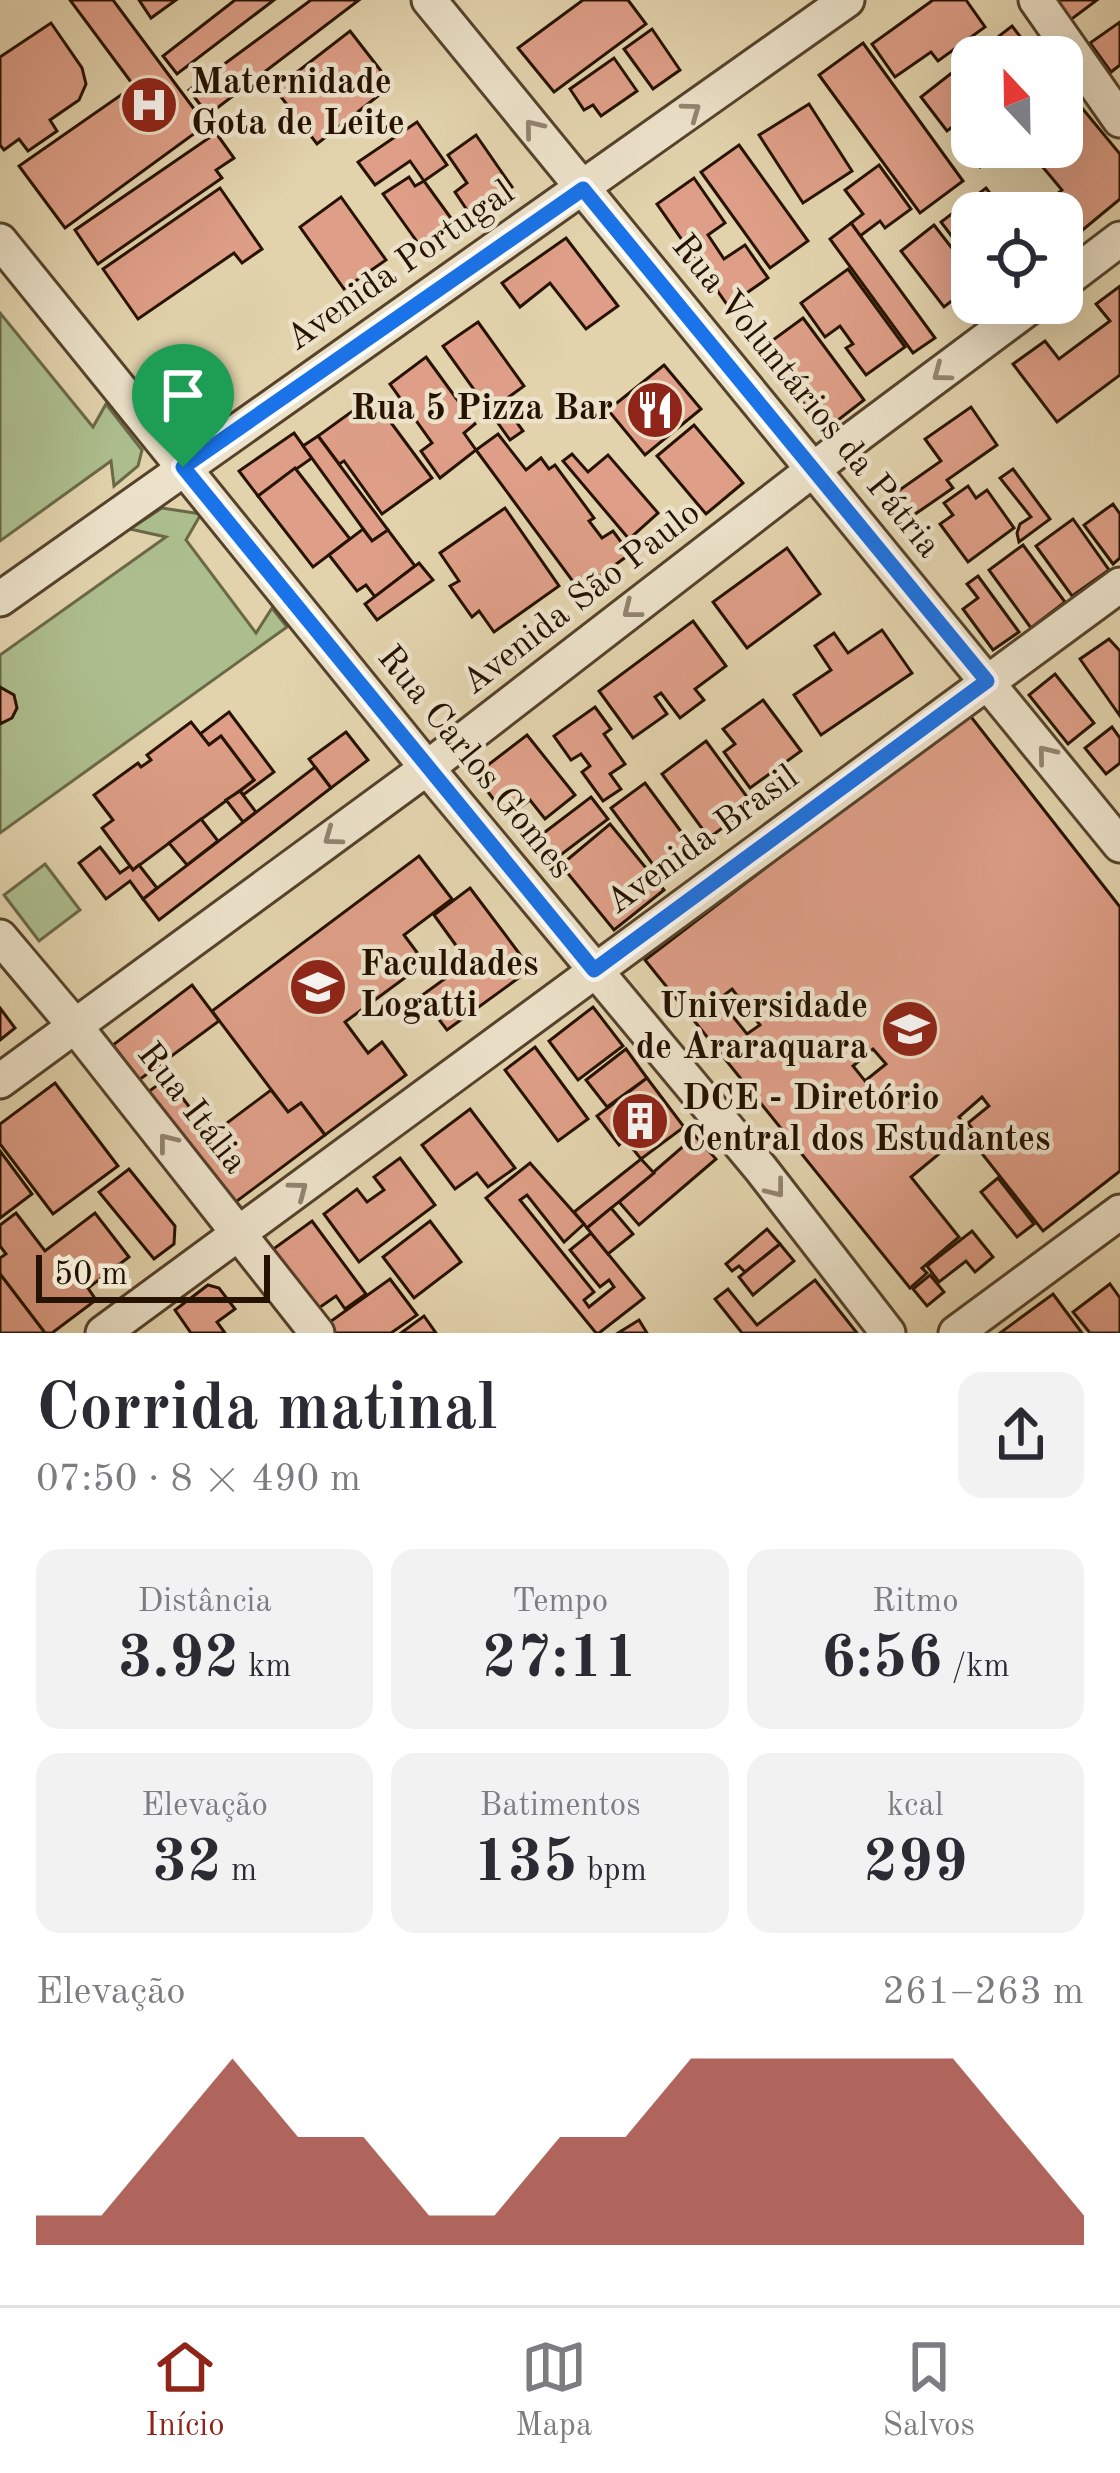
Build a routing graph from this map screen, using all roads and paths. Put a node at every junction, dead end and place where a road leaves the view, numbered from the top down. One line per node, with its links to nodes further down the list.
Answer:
1 (429, 0): 5 (street, Rua Voluntários da Pátria, one-way to 1)
2 (847, 0): 5 (street, Avenida Portugal, one-way to 2)
3 (1036, 0): 4 (street)
4 (1120, 120)
5 (583, 189): 10 (street, Avenida Portugal); 11 (street, Rua Voluntários da Pátria)
6 (1120, 239): 8 (street)
7 (0, 241): 10 (street, Rua Carlos Gomes)
8 (1083, 267)
9 (1007, 324): 11 (street, Avenida São Paulo, one-way to 11)
10 (183, 467): 13 (street, Avenida Portugal); 15 (street, Rua Carlos Gomes)
11 (814, 469): 14 (street, Rua Voluntários da Pátria); 15 (street, Avenida São Paulo, one-way to 15)
12 (1120, 585): 14 (street, Avenida Brasil)
13 (0, 599)
14 (987, 681): 16 (street, Rua Voluntários da Pátria, one-way to 14); 18 (street, Avenida Brasil)
15 (427, 768): 18 (street, Rua Carlos Gomes); 19 (street, Avenida São Paulo, one-way to 19)
16 (1120, 845)
17 (0, 937): 19 (street, Rua Itália)
18 (594, 970): 22 (street, Avenida Brasil, one-way to 18); 25 (street, Rua Carlos Gomes, one-way to 25)
19 (75, 1026): 20 (street, Avenida São Paulo); 22 (street, Rua Itália, one-way to 19)
20 (0, 1081)
21 (1120, 1212): 26 (street)
22 (240, 1234): 23 (street, Avenida Brasil); 24 (street, Rua Itália)
23 (103, 1333)
24 (317, 1333)
25 (889, 1333)
26 (956, 1333)

